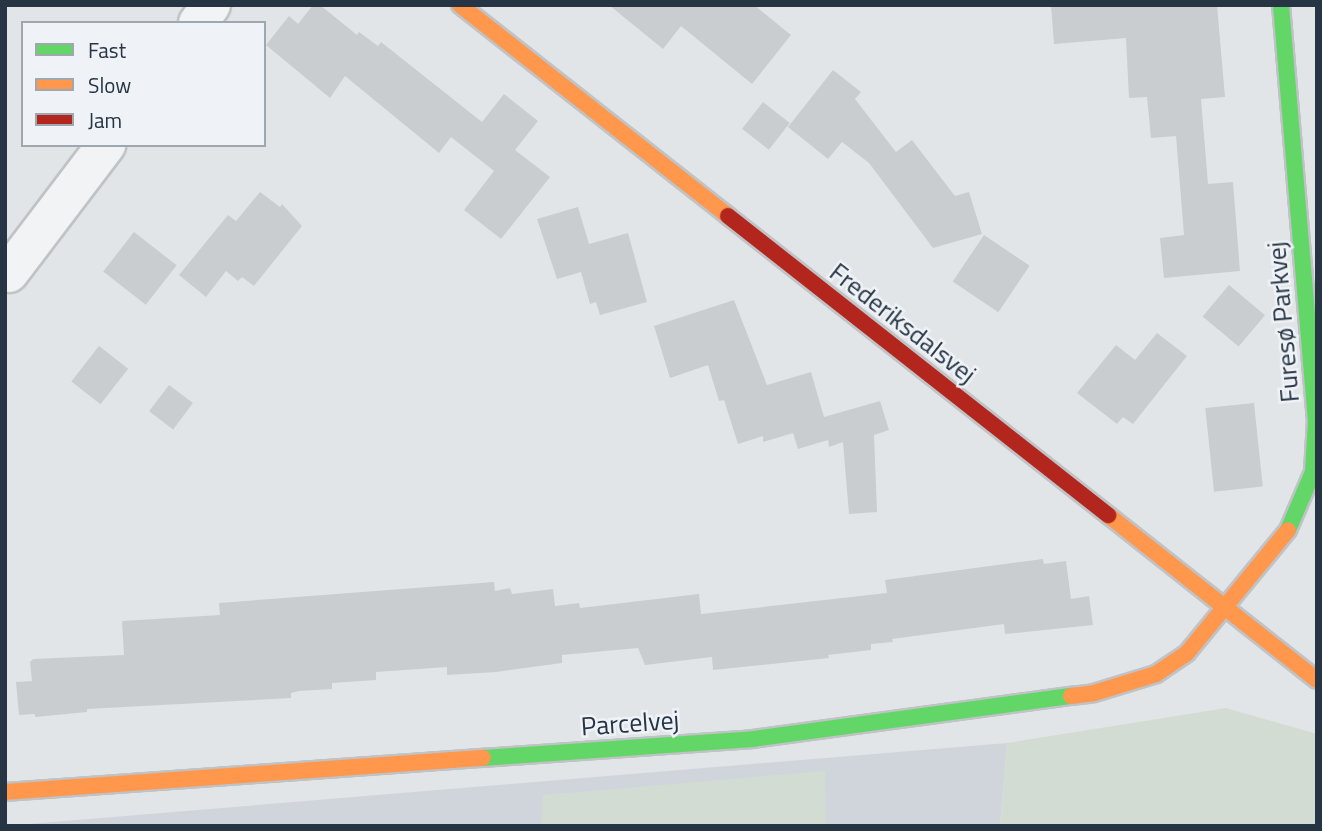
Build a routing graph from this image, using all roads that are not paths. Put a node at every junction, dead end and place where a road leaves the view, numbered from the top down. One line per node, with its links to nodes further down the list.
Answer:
1 (211, 5): 4 (street)
2 (460, 5): 7 (street, Frederiksdalsvej)
3 (1281, 5): 7 (street, Furesø Parkvej)
4 (199, 21)
5 (104, 147): 6 (street)
6 (9, 273)
7 (1225, 607): 8 (street, Frederiksdalsvej); 9 (street, Parcelvej)
8 (1317, 680)
9 (5, 792)

